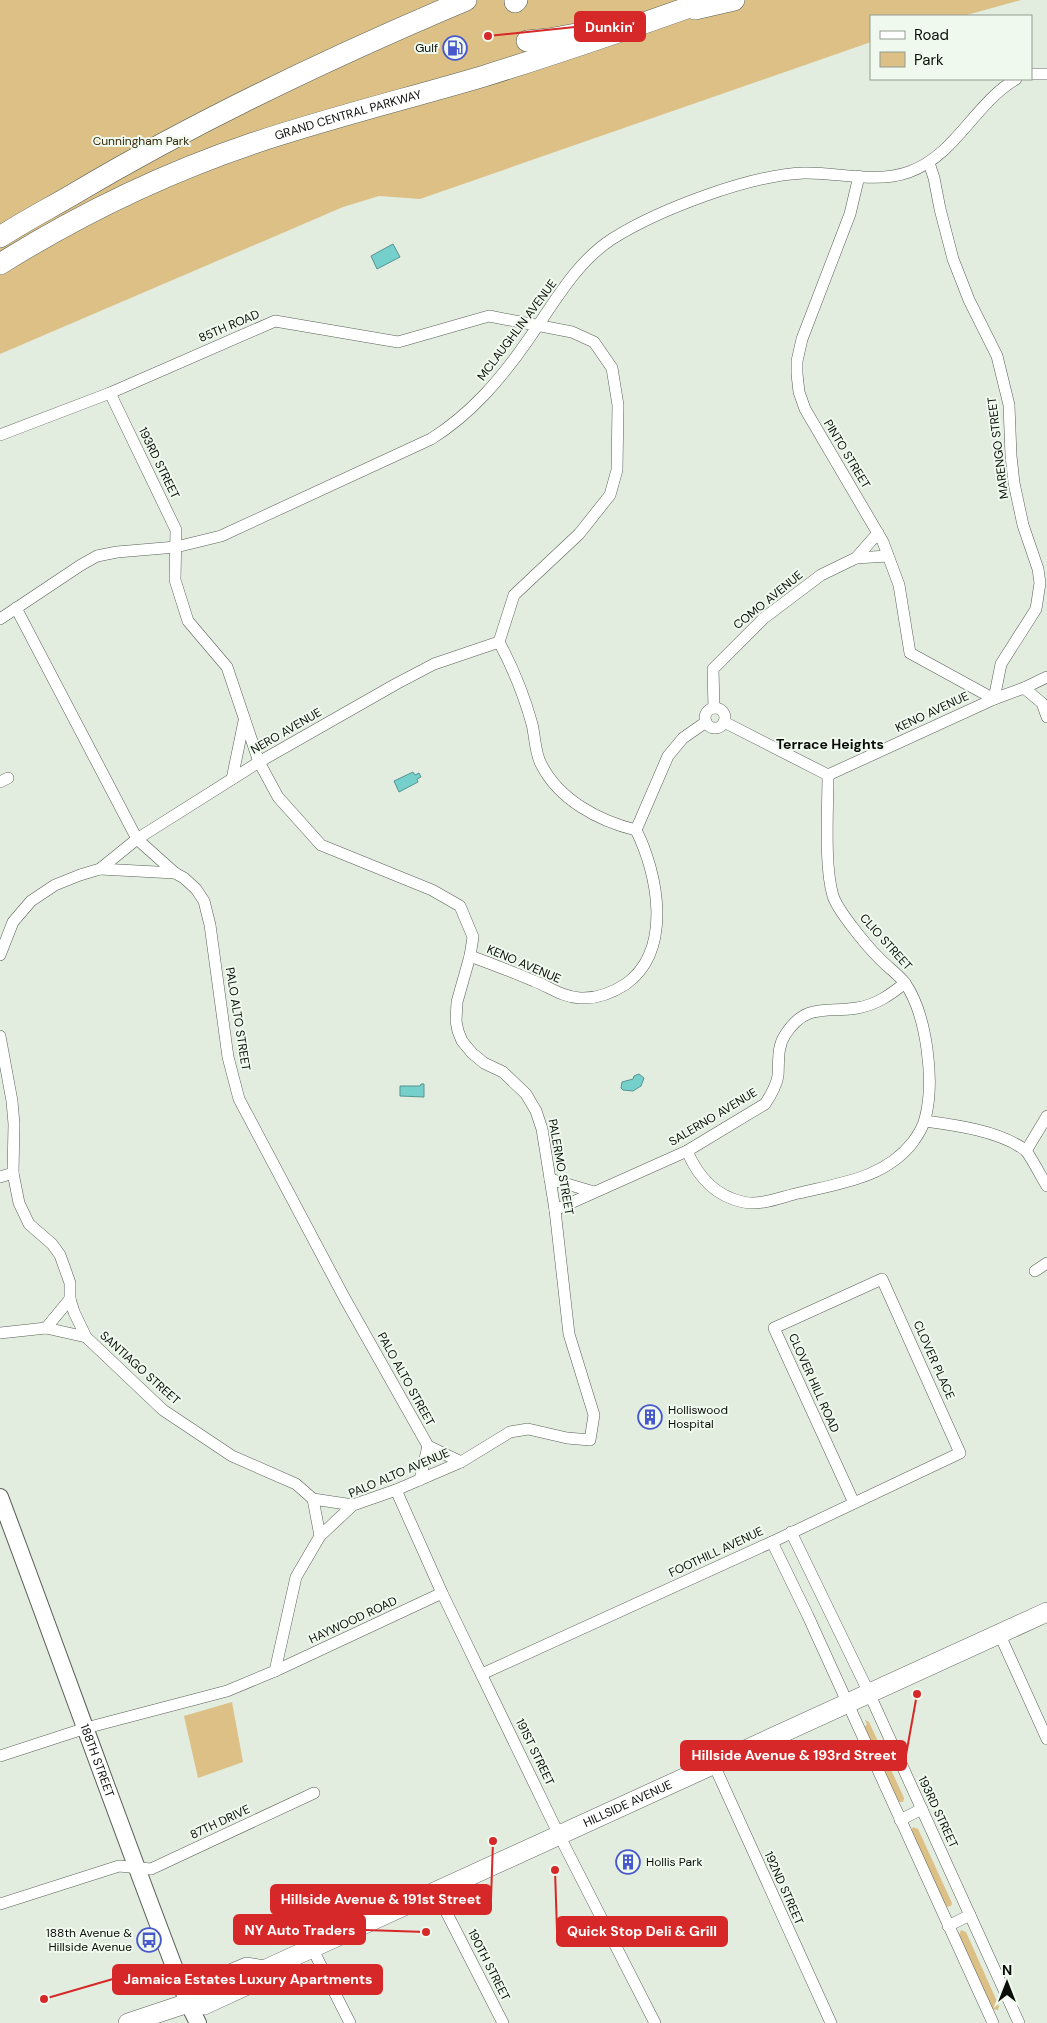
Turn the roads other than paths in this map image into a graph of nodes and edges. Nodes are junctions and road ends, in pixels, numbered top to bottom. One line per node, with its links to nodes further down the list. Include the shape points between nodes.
1 (466, 0): 11 (highway, via 348,51)
2 (709, 0): 4 (highway, GRAND CENTRAL PARKWAY)
3 (734, 0): 4 (highway)
4 (668, 8): 5 (highway, via 573,35); 12 (highway, GRAND CENTRAL PARKWAY, via 524,63)
5 (527, 41)
6 (389, 48): 11 (highway)
7 (1032, 74): 8 (street)
8 (1047, 74)
9 (1015, 80): 13 (street, MCLAUGHLIN AVENUE, via 996,94)
10 (402, 87): 12 (highway, via 358,100)
11 (230, 108): 16 (highway, via 114,168)
12 (294, 130): 15 (highway, GRAND CENTRAL PARKWAY, via 171,174)
13 (929, 163): 14 (street, MCLAUGHLIN AVENUE, via 892,177); 31 (street, MARENGO STREET, via 953,259 997,356 1009,405 1014,484 1040,583 1036,609 1001,664)
14 (859, 176): 19 (street, MCLAUGHLIN AVENUE, via 812,173 770,177 711,194 645,222 612,240 588,260); 22 (street, PINTO STREET, via 850,214 802,339 797,374 805,409)
15 (55, 232): 17 (highway, GRAND CENTRAL PARKWAY); 18 (highway)
16 (0, 237)
17 (0, 264)
18 (0, 276)
19 (539, 325): 20 (street, 85TH ROAD, via 489,316 398,342 275,321); 23 (street, MCLAUGHLIN AVENUE, via 484,396 431,439 235,530); 28 (street, 85TH ROAD, via 572,332 594,342 612,368 618,405 617,470 610,495 580,534 514,594)
20 (110, 393): 21 (street, 85TH ROAD); 23 (street, 193RD STREET, via 176,530)
21 (0, 435)
22 (878, 533): 24 (street, PINTO STREET); 25 (street, COMO AVENUE)
23 (176, 547): 26 (street, MCLAUGHLIN AVENUE, via 97,556); 34 (street, PALERMO STREET, via 176,580 188,621 227,668)
24 (888, 556): 25 (street, COMO AVENUE); 31 (street, PINTO STREET, via 898,585 910,654)
25 (856, 558): 32 (street, COMO AVENUE, via 821,575 790,596 725,656 713,669)
26 (16, 608): 27 (street, MCLAUGHLIN AVENUE); 41 (street, PALO ALTO STREET)
27 (0, 619)
28 (499, 642): 37 (street, NERO AVENUE, via 434,664); 40 (street, via 522,693 540,764 554,783 589,812)
29 (1047, 677): 30 (street, KENO AVENUE)
30 (1024, 688): 31 (street, KENO AVENUE); 33 (street, via 1042,703)
31 (994, 698): 38 (street, KENO AVENUE)
32 (714, 708): 35 (street, via 706,712); 36 (street, via 722,711)
33 (1047, 717)
34 (244, 720): 37 (street, PALERMO STREET); 39 (street, PALERMO STREET)
35 (706, 722): 36 (street, via 716,728); 40 (street, via 683,738 668,756)
36 (724, 722): 38 (street)
37 (259, 762): 39 (street, NERO AVENUE); 46 (street, PALERMO STREET, via 278,797 321,844 432,890 460,906 474,937)
38 (828, 775): 47 (street, CLIO STREET, via 833,897 876,955)
39 (232, 779): 41 (street, NERO AVENUE)
40 (636, 830): 46 (street, KENO AVENUE, via 651,867 657,902 656,925 648,958 634,978 606,995 579,998 556,992)
41 (137, 839): 42 (street, NERO AVENUE); 43 (street, PALO ALTO STREET)
42 (100, 870): 43 (street, NERO AVENUE); 44 (street, NERO AVENUE, via 55,885 31,901)
43 (175, 873): 67 (street, PALO ALTO STREET, via 196,889 204,902 228,1057 239,1099)
44 (2, 941): 45 (street, NERO AVENUE)
45 (0, 955)
46 (470, 956): 55 (street, PALERMO STREET, via 457,1002 458,1031 472,1054 503,1072 526,1094 542,1129)
47 (904, 983): 50 (street, CLIO STREET, via 920,1018 926,1044 930,1074); 51 (street, SALERNO AVENUE, via 887,997 869,1005 828,1009 803,1016 791,1026 780,1044 778,1077 765,1104)
48 (0, 1036): 53 (street, SANTIAGO STREET, via 14,1124)
49 (1047, 1116): 52 (street)
50 (925, 1121): 51 (street, CLIO STREET, via 914,1140 893,1162 875,1173 755,1204 719,1193 707,1184); 52 (street, via 979,1130)
51 (687, 1151): 57 (street, SALERNO AVENUE)
52 (1026, 1151): 56 (street)
53 (13, 1173): 54 (street); 62 (street, SANTIAGO STREET, via 19,1204 29,1224 52,1244 66,1267)
54 (0, 1177)
55 (550, 1179): 57 (street); 58 (street, PALERMO STREET)
56 (1047, 1186)
57 (594, 1192): 58 (street, SALERNO AVENUE)
58 (555, 1210): 66 (street, PALERMO STREET, via 569,1334 594,1416)
59 (1047, 1263): 60 (street)
60 (1035, 1271)
61 (882, 1279): 68 (street, CLOVER PLACE); 74 (street, CLOVER HILL ROAD, via 774,1328)
62 (70, 1300): 63 (street); 65 (street, SANTIAGO STREET, via 78,1325)
63 (46, 1328): 64 (street); 65 (street)
64 (0, 1333)
65 (86, 1337): 73 (street, SANTIAGO STREET, via 163,1410 232,1456 296,1484)
66 (590, 1440): 69 (street, PALO ALTO AVENUE, via 528,1429 510,1432)
67 (428, 1446): 69 (street, PALO ALTO STREET); 70 (street, PALO ALTO STREET)
68 (960, 1453): 74 (street, FOOTHILL AVENUE)
69 (461, 1462): 70 (street, PALO ALTO AVENUE)
70 (420, 1480): 71 (street, PALO ALTO AVENUE)
71 (396, 1490): 75 (street, PALO ALTO AVENUE); 79 (street, 191ST STREET)
72 (0, 1497): 88 (street, 188TH STREET)
73 (313, 1499): 75 (street); 77 (street)
74 (854, 1503): 76 (street, FOOTHILL AVENUE)
75 (353, 1505): 77 (street, PALO ALTO AVENUE)
76 (791, 1532): 78 (street, FOOTHILL AVENUE); 80 (street, 193RD STREET)
77 (320, 1536): 84 (street, PALO ALTO AVENUE, via 296,1577)
78 (772, 1542): 82 (street); 85 (street, FOOTHILL AVENUE)
79 (442, 1593): 84 (street, HAYWOOD ROAD); 85 (street, 191ST STREET)
80 (828, 1608): 82 (street); 86 (street, 193RD STREET)
81 (1047, 1612): 83 (main road, HILLSIDE AVENUE)
82 (808, 1616): 87 (street)
83 (999, 1634): 86 (main road, HILLSIDE AVENUE); 89 (street)
84 (274, 1671): 88 (street, via 227,1691)
85 (482, 1674): 95 (street, 191ST STREET)
86 (869, 1693): 87 (main road, HILLSIDE AVENUE); 93 (street, 193RD STREET)
87 (847, 1703): 91 (main road, HILLSIDE AVENUE); 94 (street)
88 (86, 1728): 90 (street); 96 (street, 188TH STREET)
89 (1047, 1739)
90 (0, 1756)
91 (714, 1765): 95 (main road, HILLSIDE AVENUE); 109 (street, 192ND STREET)
92 (314, 1793): 96 (street, 87TH DRIVE, via 151,1869)
93 (922, 1809): 94 (street); 99 (street, 193RD STREET)
94 (900, 1820): 100 (street)
95 (559, 1835): 97 (main road, HILLSIDE AVENUE); 108 (street, 191ST STREET)
96 (135, 1868): 98 (street, 87TH DRIVE, via 119,1866); 102 (street, 188TH STREET)
97 (436, 1892): 101 (main road, HILLSIDE AVENUE); 107 (street, 190TH STREET)
98 (0, 1904)
99 (970, 1915): 100 (street); 103 (street, 193RD STREET)
100 (948, 1926): 110 (street)
101 (312, 1948): 102 (main road, HILLSIDE AVENUE, via 264,1970 254,1982 230,1994 204,2005); 106 (street)
102 (188, 2003): 104 (main road, HILLSIDE AVENUE); 105 (street, 188TH STREET)
103 (1018, 2022)
104 (128, 2023)
105 (198, 2023)
106 (350, 2023)
107 (504, 2023)
108 (654, 2023)
109 (830, 2023)
110 (993, 2023)

